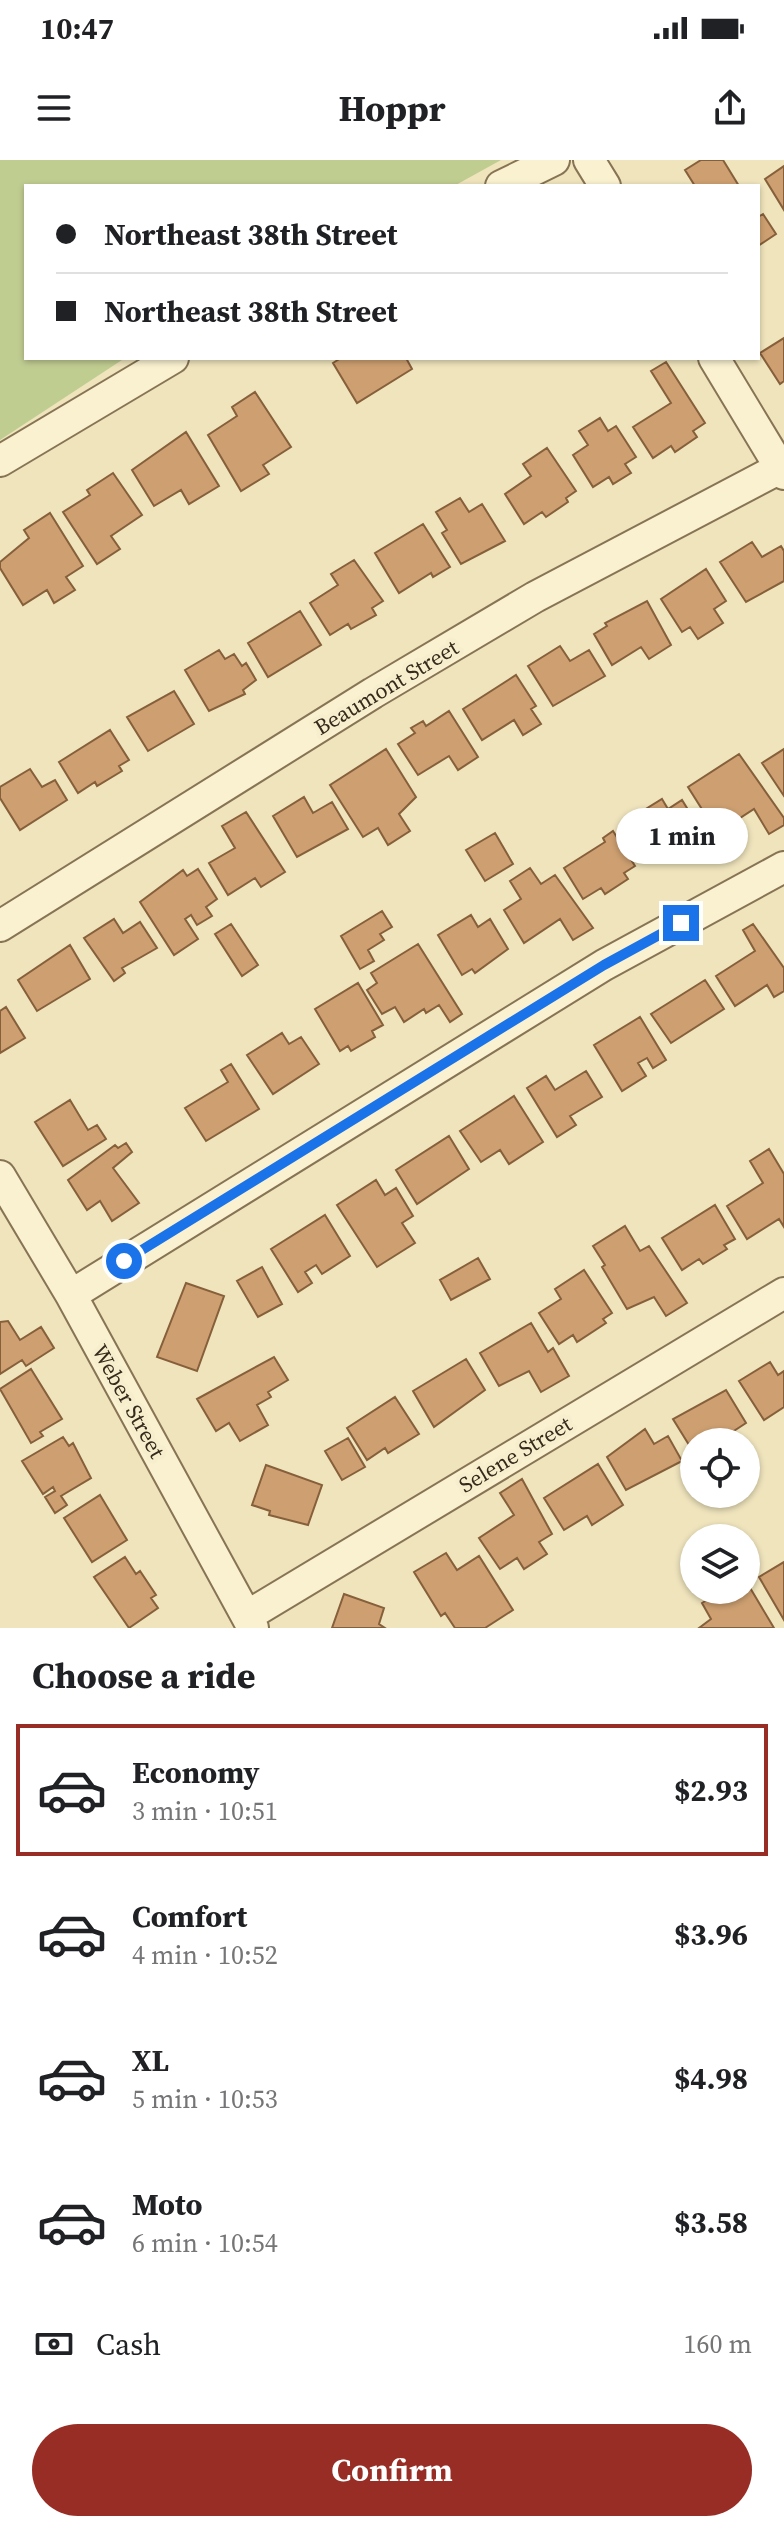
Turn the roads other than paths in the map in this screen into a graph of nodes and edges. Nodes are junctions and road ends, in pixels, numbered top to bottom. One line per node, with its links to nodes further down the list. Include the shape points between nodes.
1 (554, 160): 3 (street)
2 (589, 160): 4 (street)
3 (505, 184)
4 (604, 184)
5 (170, 360): 7 (street)
6 (715, 360): 8 (street)
7 (0, 461)
8 (783, 470): 10 (street, Beaumont Street, via 535,597)
9 (784, 867): 13 (street, via 604,965)
10 (0, 926)
11 (0, 1176): 13 (street, Weber Street)
12 (784, 1293): 14 (street, Selene Street)
13 (71, 1295): 14 (street, Weber Street)
14 (250, 1622)

